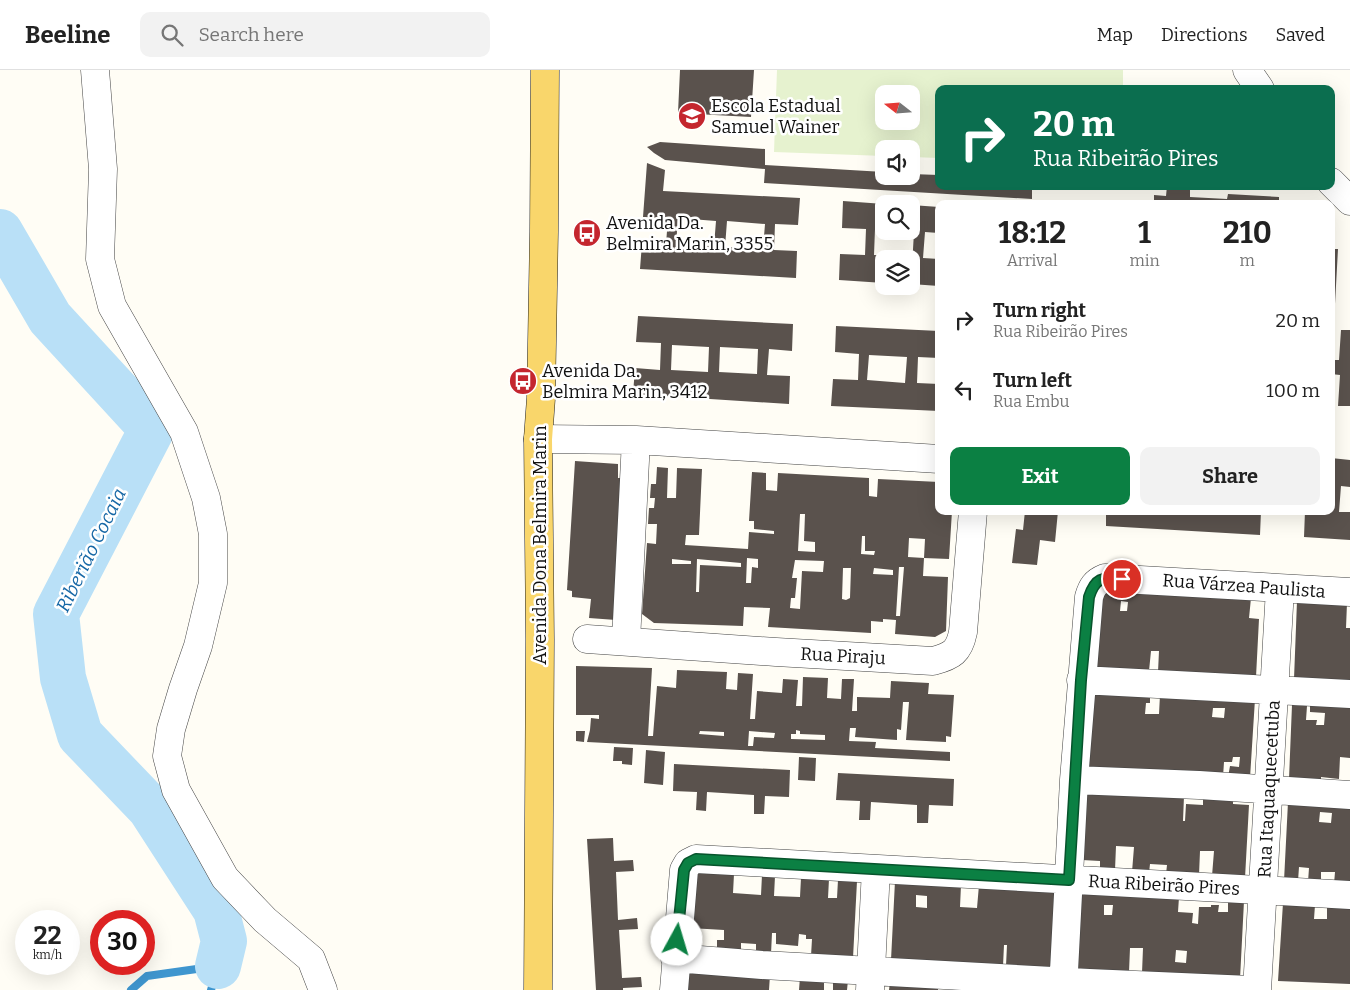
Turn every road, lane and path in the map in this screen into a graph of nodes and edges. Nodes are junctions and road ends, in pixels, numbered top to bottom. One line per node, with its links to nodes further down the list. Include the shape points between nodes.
1 (95, 70): 28 (street, via 103,169 100,258 106,286 112,306 184,432 206,498 212,534 213,583 198,646 171,730 167,756 176,790 225,878 265,920 311,959)
2 (545, 70): 7 (main road, Avenida Dona Belmira Marin)
3 (1247, 70): 4 (street)
4 (1257, 85)
5 (1335, 186): 6 (street)
6 (1350, 201)
7 (538, 439): 8 (street); 29 (main road, Avenida Dona Belmira Marin)
8 (636, 440): 9 (street); 14 (street)
9 (935, 459)
10 (973, 515): 14 (street, Rua Piraju, via 963,632 961,644 950,656 933,661)
11 (1280, 589): 12 (street, Rua Várzea Paulista); 15 (street, Rua Várzea Paulista, via 1105,578 1097,581 1089,597); 16 (street, Rua Itaquaquecetuba)
12 (1350, 592)
13 (587, 639): 14 (street, Rua Piraju)
14 (626, 641)
15 (1081, 680): 16 (street); 18 (street)
16 (1274, 690): 17 (street); 19 (street, Rua Itaquaquecetuba)
17 (1350, 694)
18 (1074, 780): 19 (street); 22 (street)
19 (1269, 790): 20 (street); 23 (street, Rua Itaquaquecetuba)
20 (1350, 795)
21 (876, 870): 22 (street, Rua Ribeirão Pires); 25 (street, Rua Ribeirão Pires, via 696,859 684,870); 26 (street)
22 (1069, 880): 23 (street, Rua Ribeirão Pires); 27 (street)
23 (1263, 890): 24 (street, Rua Ribeirão Pires); 32 (street, Rua Itaquaquecetuba)
24 (1350, 895)
25 (675, 958): 26 (street, via 762,965); 30 (street, Rua Ribeirão Pires)
26 (870, 980): 27 (street)
27 (1063, 986): 31 (street)
28 (323, 990)
29 (538, 990)
30 (674, 990)
31 (1250, 990)
32 (1257, 990)

